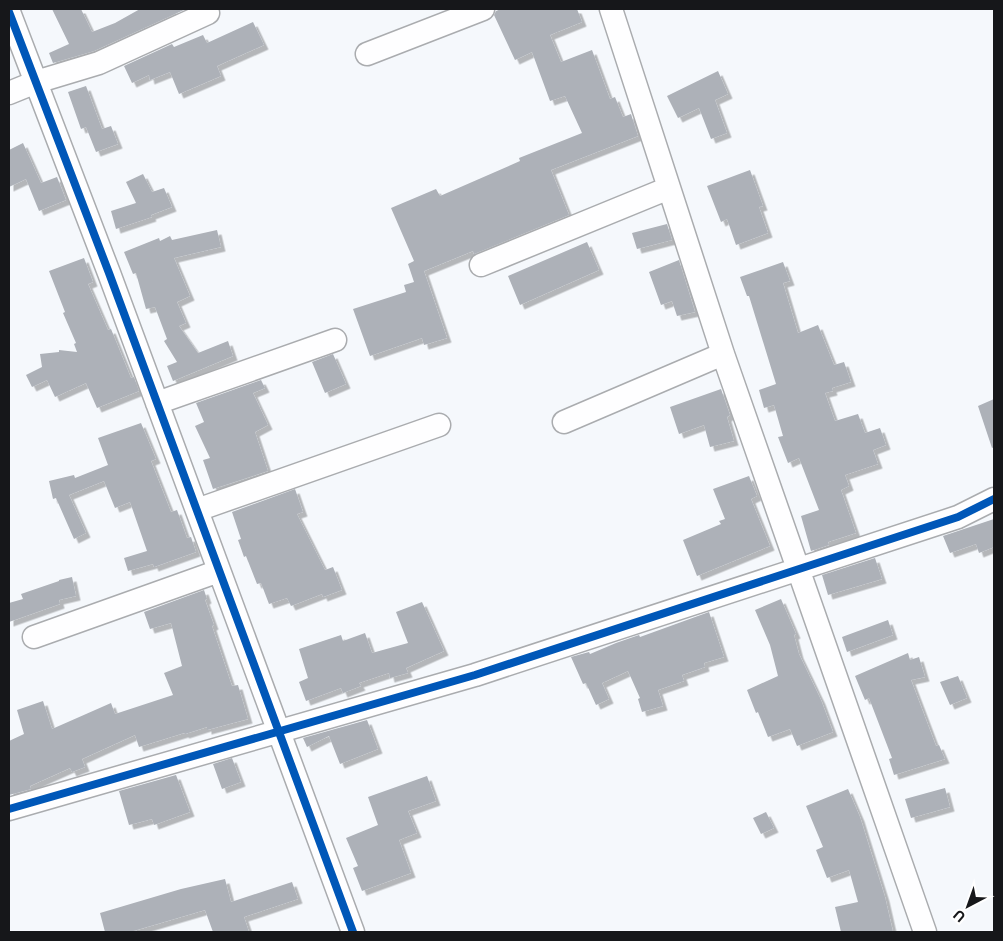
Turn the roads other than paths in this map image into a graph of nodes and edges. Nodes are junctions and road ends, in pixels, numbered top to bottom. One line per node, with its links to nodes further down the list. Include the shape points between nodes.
1 (483, 9): 5 (street)
2 (611, 9): 8 (street)
3 (212, 10): 6 (street, via 99,63)
4 (9, 12): 6 (street)
5 (367, 54)
6 (36, 82): 7 (street); 12 (street)
7 (9, 93)
8 (669, 188): 9 (street); 11 (street)
9 (481, 265)
10 (335, 340): 12 (street)
11 (723, 354): 13 (street); 17 (street)
12 (158, 403): 16 (street)
13 (564, 422)
14 (439, 425): 16 (street)
15 (994, 499): 17 (street, via 958,517)
16 (197, 510): 18 (street)
17 (799, 570): 20 (street, via 475,675); 23 (street)
18 (219, 571): 19 (street); 20 (street)
19 (34, 636)
20 (278, 730): 21 (street); 22 (street)
21 (9, 809)
22 (354, 932)
23 (925, 932)

